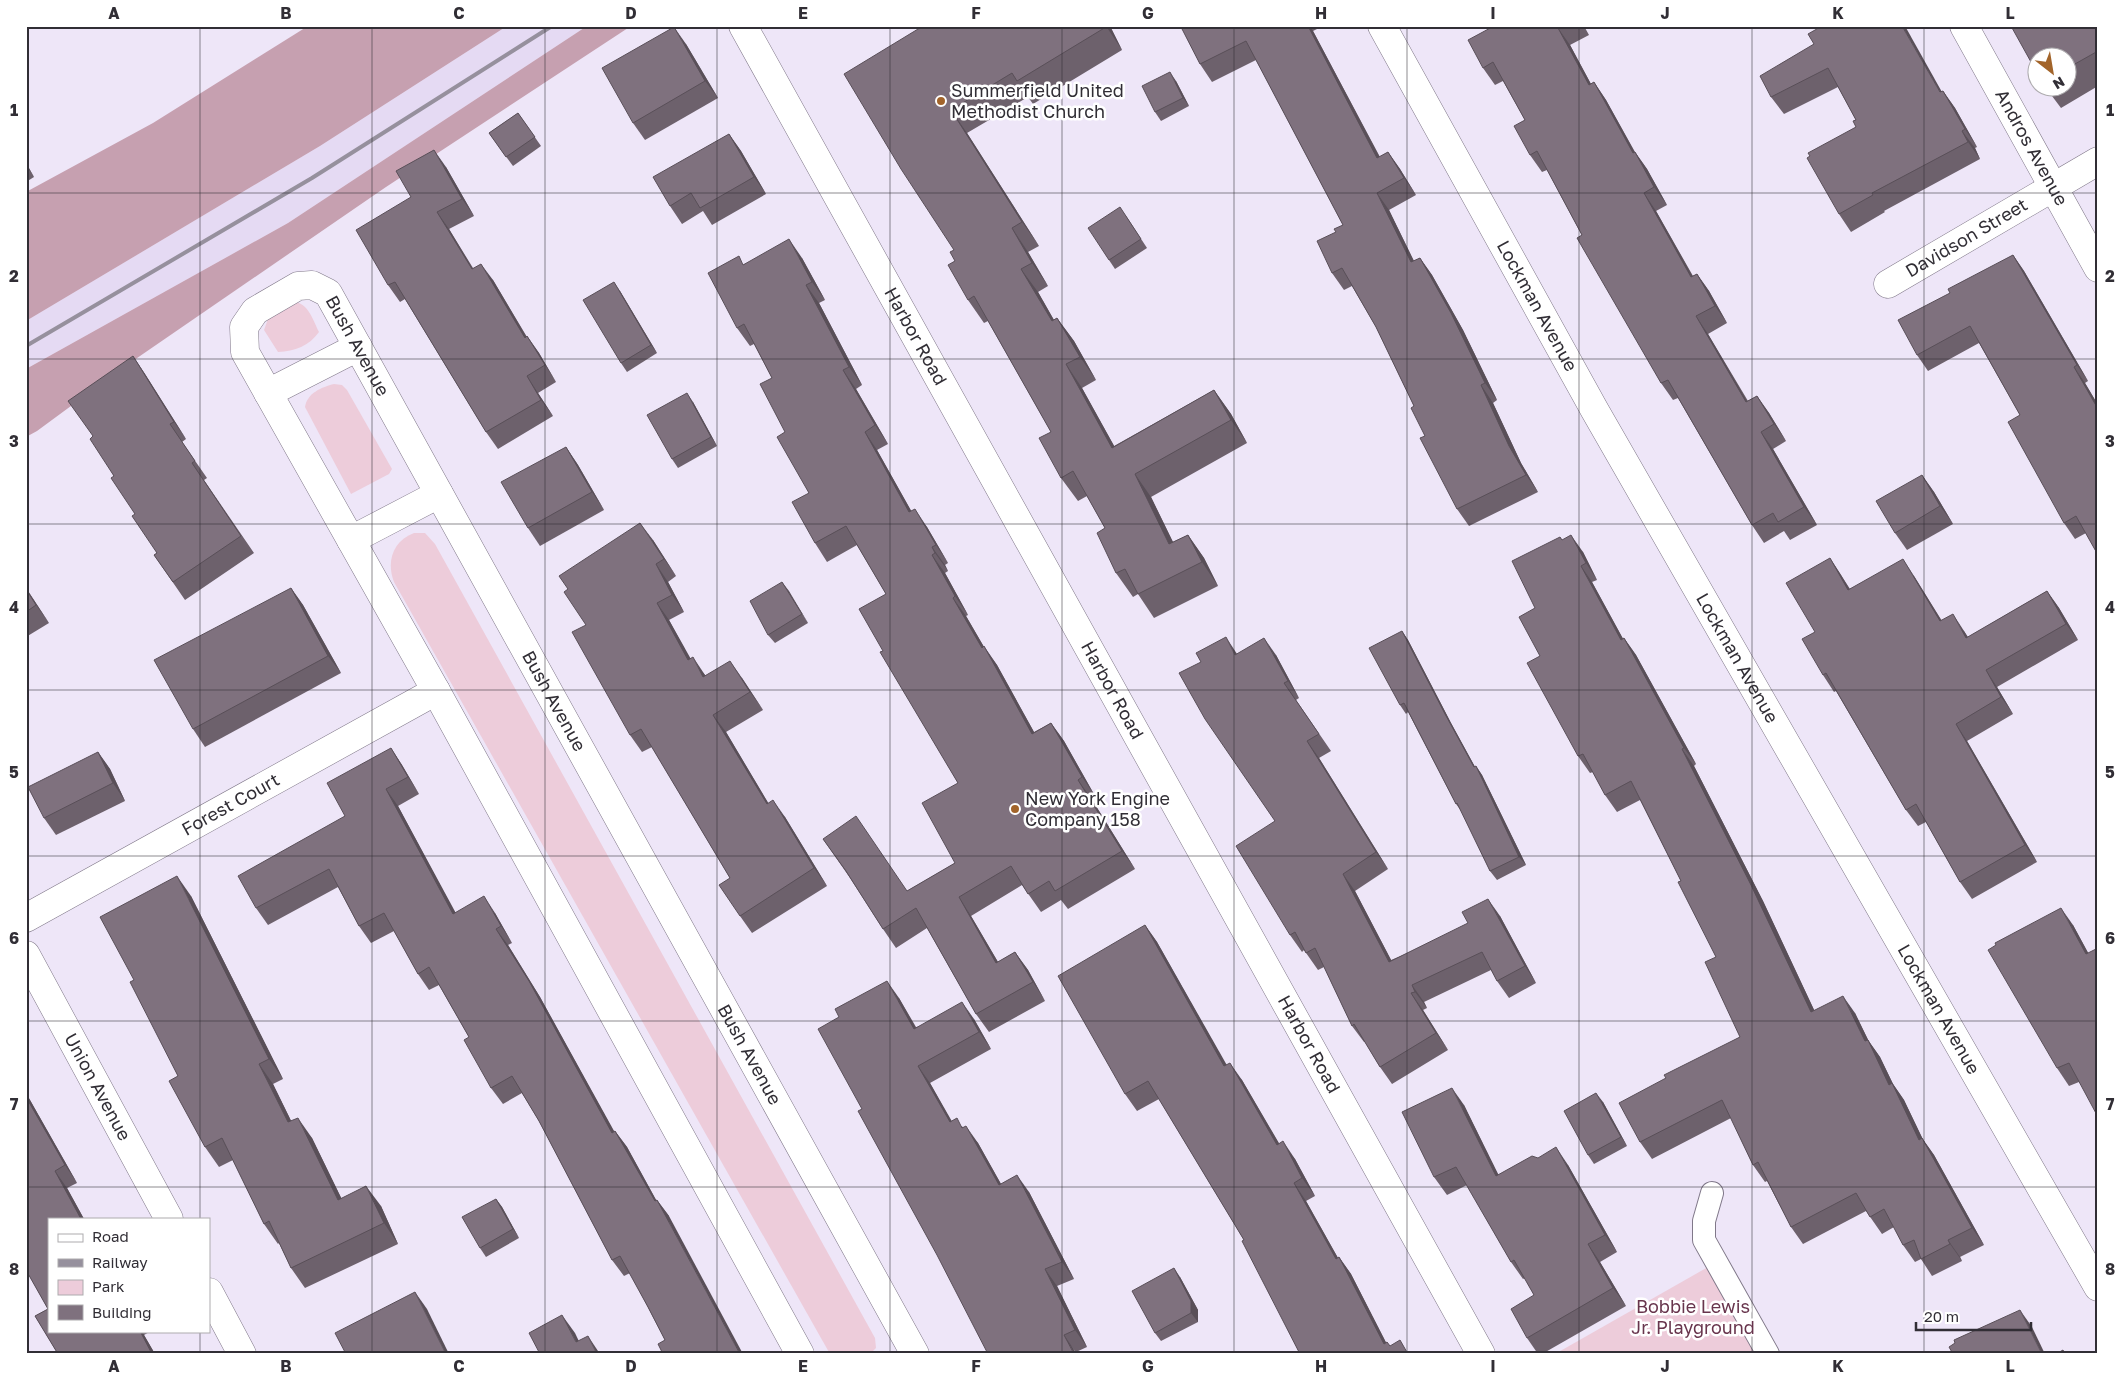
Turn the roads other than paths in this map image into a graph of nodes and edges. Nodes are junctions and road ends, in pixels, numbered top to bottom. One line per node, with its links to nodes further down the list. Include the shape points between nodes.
1 (1382, 26): 17 (street, Lockman Avenue, via 1594,410)
2 (1964, 26): 5 (street, Andros Avenue)
3 (748, 37): 22 (street, Harbor Road)
4 (2098, 161): 5 (street, Davidson Street)
5 (2052, 187): 6 (street, Andros Avenue); 7 (street, Davidson Street)
6 (2098, 268)
7 (1888, 284)
8 (358, 347): 9 (street); 9 (street, Bush Avenue, via 328,293 312,285 284,292 255,312 244,326 245,352); 10 (street, Bush Avenue)
9 (268, 394): 11 (street, Bush Avenue)
10 (439, 494): 11 (street); 21 (street, Bush Avenue)
11 (350, 540): 12 (street, Bush Avenue)
12 (436, 692): 13 (street, Forest Court); 20 (street, Bush Avenue)
13 (26, 918)
14 (26, 955): 16 (street, Union Avenue)
15 (1712, 1192): 23 (lane, via 1704,1221 1704,1240)
16 (168, 1218)
17 (2098, 1287)
18 (210, 1294): 19 (street)
19 (242, 1354)
20 (800, 1354)
21 (915, 1354)
22 (1481, 1354)
23 (1768, 1354)

